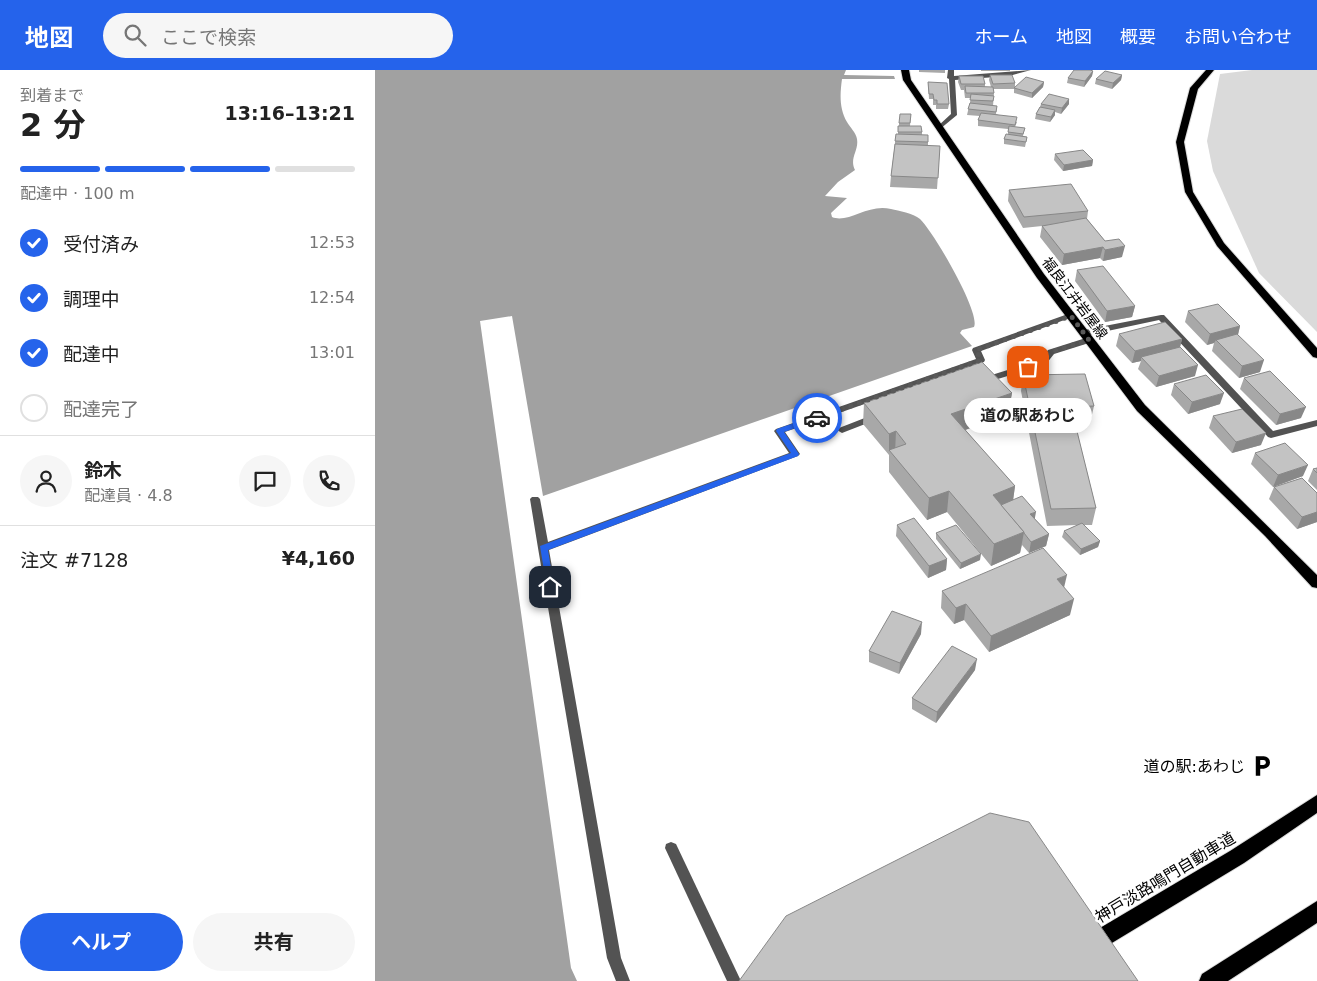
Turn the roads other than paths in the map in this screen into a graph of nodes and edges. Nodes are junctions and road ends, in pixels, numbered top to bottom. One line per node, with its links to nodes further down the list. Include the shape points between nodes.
1 (905, 70): 6 (main road, 福良江井岩屋線, via 907,80)
2 (951, 70): 5 (street)
3 (1028, 70): 5 (street)
4 (1211, 70): 9 (main road, via 1194,88 1180,142 1189,192 1220,244)
5 (950, 78): 6 (street, via 954,115)
6 (940, 127): 7 (main road, 福良江井岩屋線, via 1040,276)
7 (1071, 316): 8 (main road, 福良江井岩屋線); 15 (street, via 976,350 981,360 779,431 795,454)
8 (1087, 336): 10 (street, via 1051,352 1043,362 984,380); 12 (street, via 1161,318 1271,435); 16 (main road, 福良江井岩屋線, via 1141,408)
9 (1317, 355)
10 (973, 380)
11 (885, 413): 13 (street)
12 (1317, 423)
13 (841, 430)
14 (535, 499): 15 (street)
15 (543, 548): 21 (street, via 613,958)
16 (1317, 583)
17 (1317, 803): 20 (highway, 神戸淡路鳴門自動車道, via 1237,857)
18 (671, 848): 22 (street)
19 (1317, 911): 23 (highway)
20 (1072, 956)
21 (623, 981)
22 (735, 981)
23 (1209, 981)

